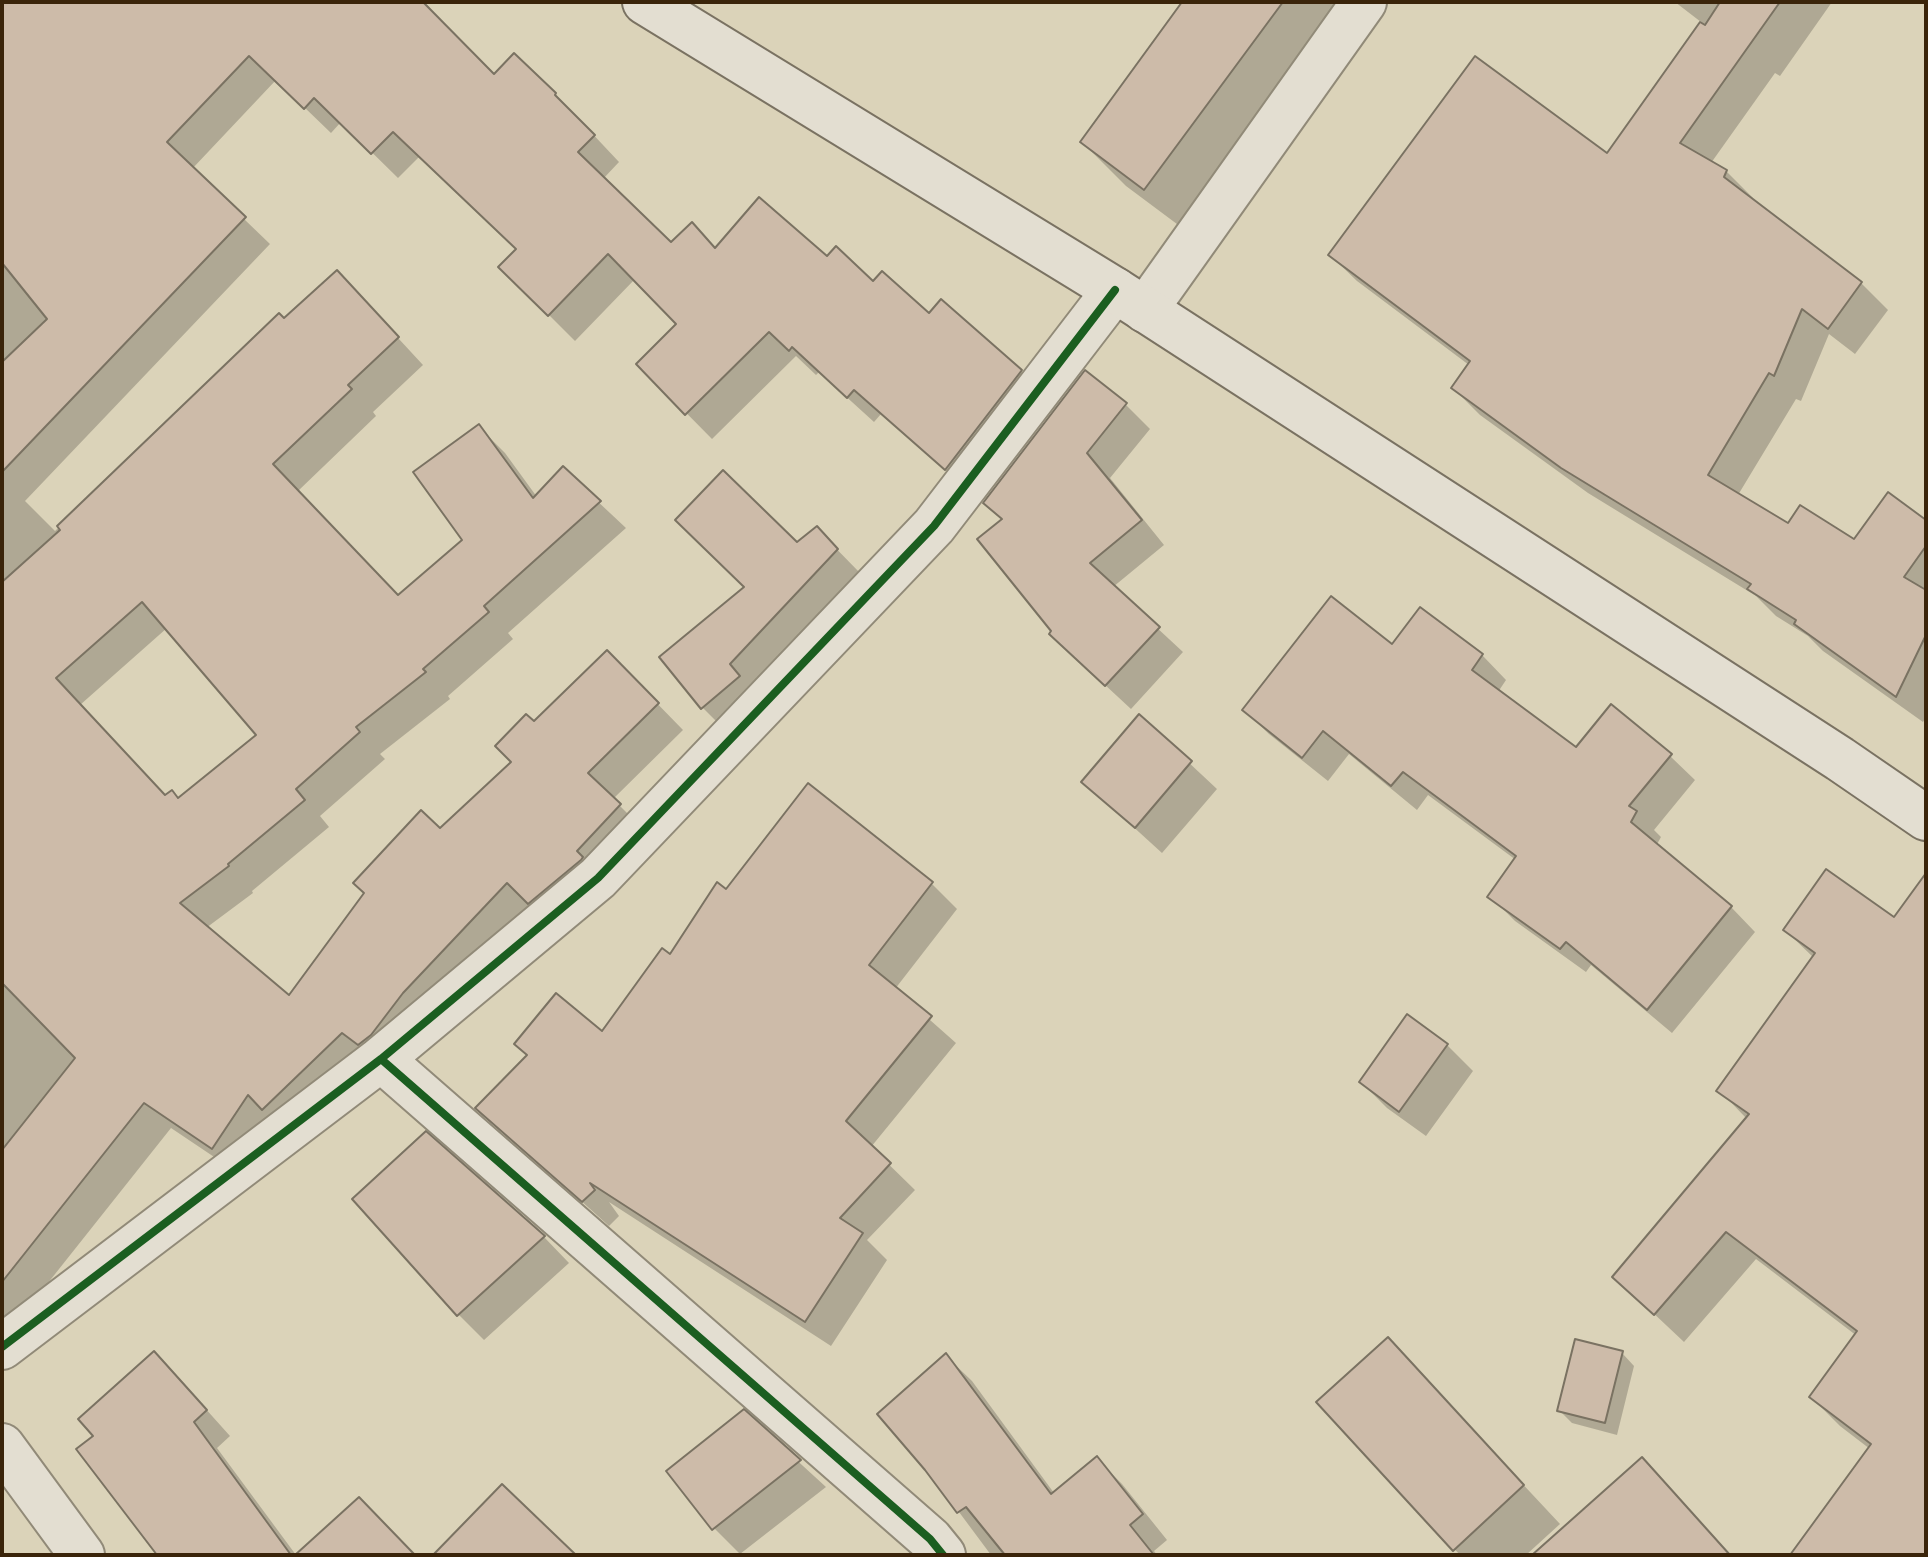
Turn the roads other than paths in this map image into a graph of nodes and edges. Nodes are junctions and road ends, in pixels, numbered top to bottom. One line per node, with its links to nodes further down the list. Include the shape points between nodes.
1 (645, 2): 3 (street)
2 (1364, 2): 3 (street)
3 (1130, 300): 4 (street); 5 (street, via 934,526 598,878)
4 (1926, 818)
5 (381, 1059): 6 (street); 9 (street)
6 (2, 1347)
7 (2, 1446): 8 (street)
8 (82, 1555)
9 (943, 1555)

